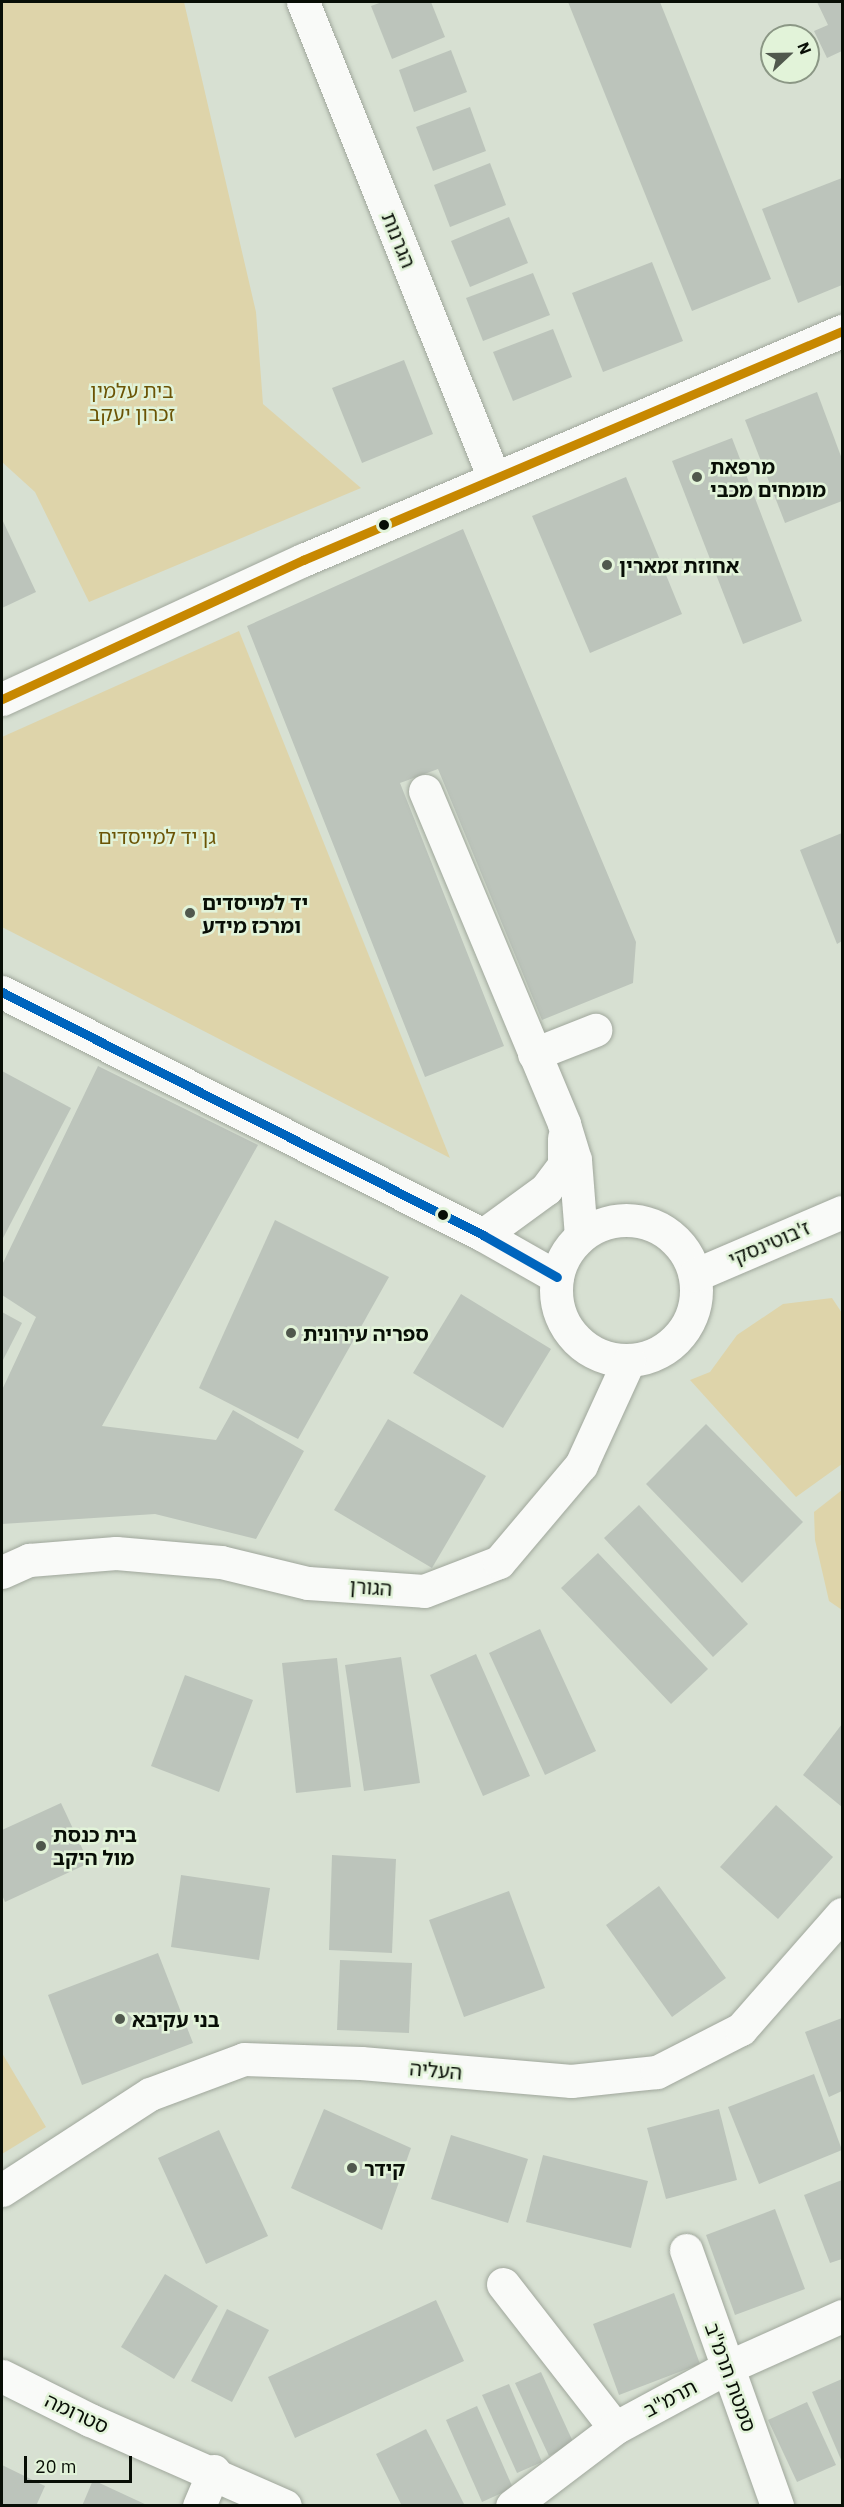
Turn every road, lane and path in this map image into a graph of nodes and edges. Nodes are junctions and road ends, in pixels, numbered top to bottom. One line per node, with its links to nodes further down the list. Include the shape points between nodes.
1 (303, 2): 3 (street, הגרנות)
2 (843, 331): 3 (street)
3 (494, 478): 4 (street, via 303,560)
4 (2, 699)
5 (425, 791): 8 (street)
6 (2, 992): 11 (street)
7 (595, 1030): 8 (street)
8 (534, 1054): 9 (street)
9 (564, 1124): 11 (street, via 564,1165 525,1208); 12 (street, via 575,1160)
10 (843, 1212): 13 (street, ז'בוטינסקי)
11 (483, 1235): 14 (street)
12 (581, 1236): 13 (street, via 598,1225 618,1220 658,1227 688,1256); 14 (street, via 565,1254)
13 (695, 1275): 15 (street, via 692,1316 682,1334 649,1357)
14 (557, 1277): 15 (street, via 556,1298 573,1336 608,1358)
15 (629, 1360): 16 (street, הגורן, via 581,1465 500,1562 424,1591 308,1583 221,1562 116,1553 29,1560)
16 (2, 1572)
17 (843, 1914): 18 (street, העליה, via 741,2029 657,2072 571,2081 361,2063 244,2059 150,2094)
18 (2, 2190)
19 (686, 2250): 22 (street, סמטת תרמ"ב)
20 (502, 2284): 24 (street)
21 (843, 2316): 22 (street, תרמ"ב)
22 (728, 2367): 24 (street, תרמ"ב); 29 (street, סמטת תרמ"ב)
23 (2, 2376): 25 (street, סטרומה, via 90,2420)
24 (615, 2428): 28 (street, תרמ"ב)
25 (214, 2471): 26 (street); 27 (street, סטרומה)
26 (199, 2505)
27 (285, 2505)
28 (512, 2505)
29 (777, 2505)

